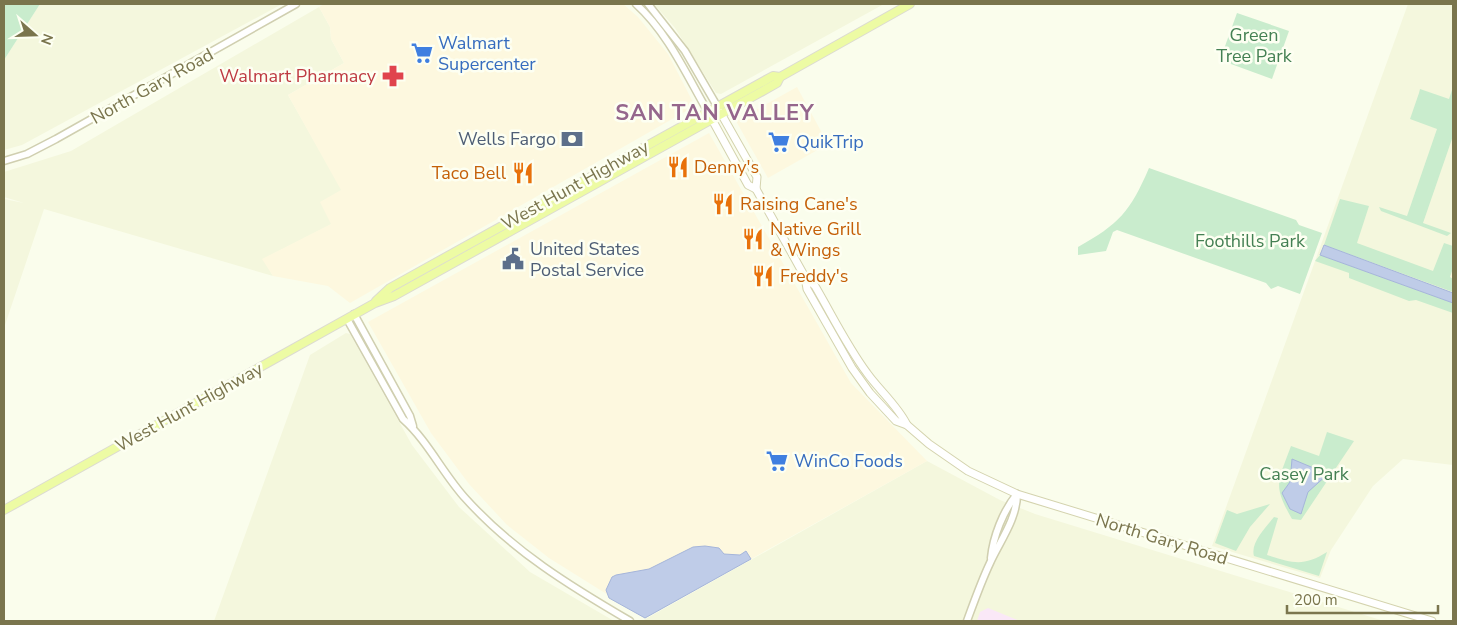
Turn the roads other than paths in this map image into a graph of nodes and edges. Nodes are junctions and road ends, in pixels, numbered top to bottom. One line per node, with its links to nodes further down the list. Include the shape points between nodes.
1 (296, 4): 7 (street, North Gary Road, via 56,139 27,154)
2 (636, 4): 6 (street, North Gary Road, via 666,39)
3 (648, 4): 5 (street, North Gary Road, via 686,51)
4 (910, 4): 5 (main road, West Hunt Highway, via 780,77 773,76)
5 (719, 110): 6 (main road, West Hunt Highway); 9 (main road, North Gary Road)
6 (710, 115): 8 (main road, North Gary Road); 11 (main road, West Hunt Highway); 12 (main road, West Hunt Highway)
7 (4, 161)
8 (737, 164): 9 (main road, via 748,172); 10 (main road, North Gary Road, via 748,184)
9 (754, 172): 10 (main road, North Gary Road)
10 (756, 189): 15 (main road, North Gary Road, via 805,277 807,290 870,393 896,420 962,467)
11 (446, 257): 12 (main road); 13 (main road, West Hunt Highway, via 390,288)
12 (451, 265): 13 (main road, West Hunt Highway, via 394,296)
13 (375, 302): 14 (main road, West Hunt Highway)
14 (351, 317): 16 (main road, West Hunt Highway); 17 (street, via 403,419 413,428 448,479 508,540 552,573)
15 (1016, 494): 18 (street, via 1016,508); 19 (main road, North Gary Road)
16 (4, 510)
17 (630, 621)
18 (967, 621)
19 (1432, 621)

